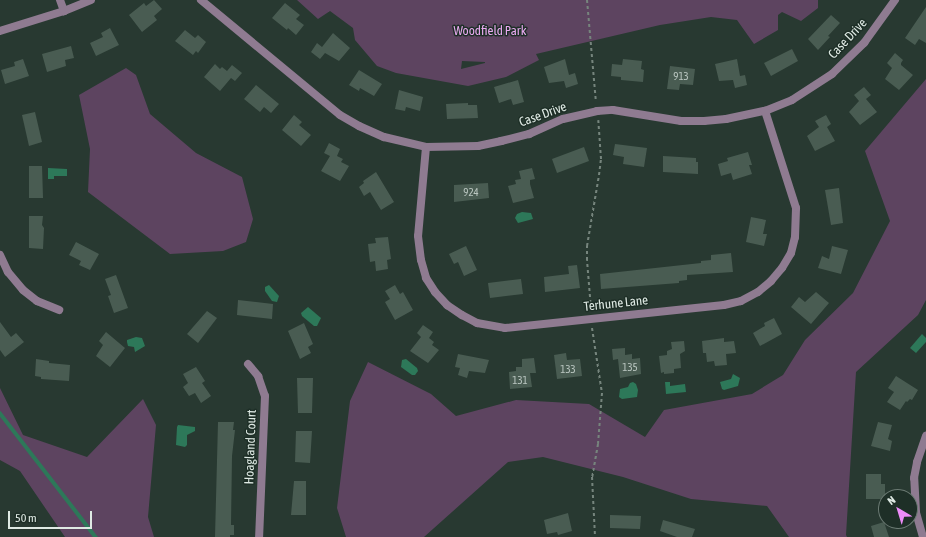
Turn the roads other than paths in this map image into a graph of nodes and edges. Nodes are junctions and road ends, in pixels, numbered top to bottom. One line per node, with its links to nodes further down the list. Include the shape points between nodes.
1 (60, 0): 5 (street)
2 (91, 0): 5 (street)
3 (201, 0): 8 (street, Case Drive, via 340,115 384,137)
4 (895, 0): 7 (street, Case Drive, via 864,43 837,69 792,100)
5 (64, 11): 6 (street)
6 (0, 31)
7 (765, 111): 8 (street, Case Drive, via 704,121 613,110 597,111 563,119 529,134 478,146); 8 (street, Terhune Lane, via 796,208 795,237 791,252 771,281 741,301 724,305 505,328 477,323 447,305 435,292 426,278 420,260 418,236)
8 (426, 147)
9 (0, 255): 10 (street, via 8,272 23,290 37,301)
10 (59, 310)
11 (248, 364): 13 (street, Hoagland Court, via 258,376 266,396)
12 (926, 436): 14 (street, via 914,478 916,512)
13 (260, 537)
14 (923, 537)

